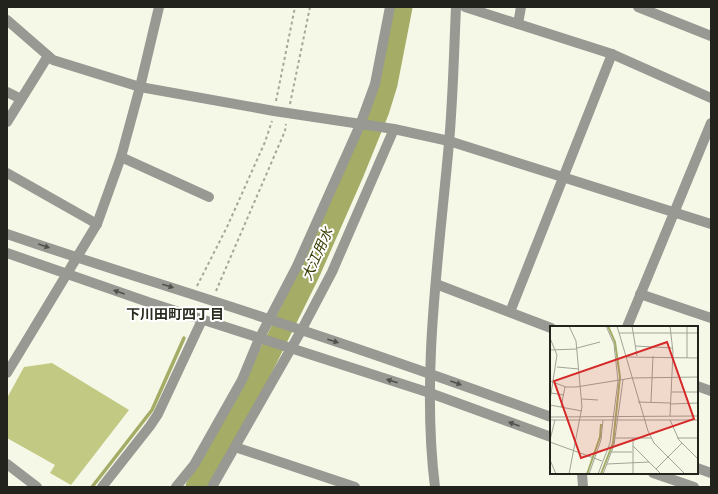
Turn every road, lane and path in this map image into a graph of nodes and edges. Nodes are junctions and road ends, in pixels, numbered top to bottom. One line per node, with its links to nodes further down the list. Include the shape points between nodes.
1 (158, 7): 14 (street)
2 (295, 7): 18 (path)
3 (310, 7): 19 (path)
4 (390, 7): 22 (street, via 376,84)
5 (456, 7): 24 (street)
6 (465, 7): 10 (street)
7 (521, 7): 10 (street)
8 (638, 7): 11 (street)
9 (7, 20): 13 (street)
10 (518, 24): 12 (street)
11 (711, 36)
12 (612, 54): 16 (street); 27 (street)
13 (48, 56): 14 (street, via 53,60); 17 (street)
14 (140, 88): 18 (street); 25 (street)
15 (7, 92): 17 (street)
16 (711, 98)
17 (22, 99): 20 (street)
18 (274, 111): 19 (street); 37 (path, via 265,142 227,227)
19 (288, 113): 22 (street); 39 (path, via 285,131)
20 (7, 122)
21 (711, 123): 29 (street)
22 (361, 125): 23 (street); 43 (street, via 298,266)
23 (391, 129): 24 (street); 46 (street, via 332,272)
24 (449, 140): 27 (street); 36 (street)
25 (121, 157): 28 (street); 30 (street)
26 (7, 173): 30 (street)
27 (564, 177): 29 (street); 40 (street)
28 (209, 197)
29 (674, 212): 31 (street); 38 (street)
30 (97, 224): 34 (street)
31 (711, 224)
32 (7, 234): 34 (street, one-way to 34)
33 (7, 253): 35 (street)
34 (77, 258): 35 (street); 37 (street, one-way to 37)
35 (66, 274): 42 (street, one-way to 35); 49 (street)
36 (436, 284): 40 (street); 50 (street)
37 (193, 294): 39 (street)
38 (640, 294): 41 (street); 44 (street)
39 (212, 301): 43 (street)
40 (510, 312): 45 (street)
41 (711, 318)
42 (202, 320): 47 (street); 64 (street, via 158,414)
43 (270, 320): 46 (street); 47 (street)
44 (627, 326)
45 (550, 328)
46 (298, 330): 48 (street); 50 (street, one-way to 50)
47 (260, 339): 48 (street); 65 (street, via 242,380 215,429 194,465)
48 (288, 348): 53 (street, one-way to 48); 56 (street)
49 (7, 373)
50 (431, 374): 53 (street); 54 (street, one-way to 54)
51 (698, 386): 52 (street)
52 (711, 391)
53 (430, 393): 55 (street, one-way to 53); 68 (street)
54 (550, 417)
55 (550, 437)
56 (235, 447): 62 (street); 66 (street)
57 (7, 464): 63 (street)
58 (698, 468): 59 (street)
59 (711, 473)
60 (582, 474): 69 (street)
61 (656, 474): 70 (street)
62 (333, 484): 67 (street)
63 (36, 487)
64 (102, 487)
65 (176, 487)
66 (212, 487)
67 (355, 487)
68 (435, 487)
69 (583, 487)
70 (694, 487)

